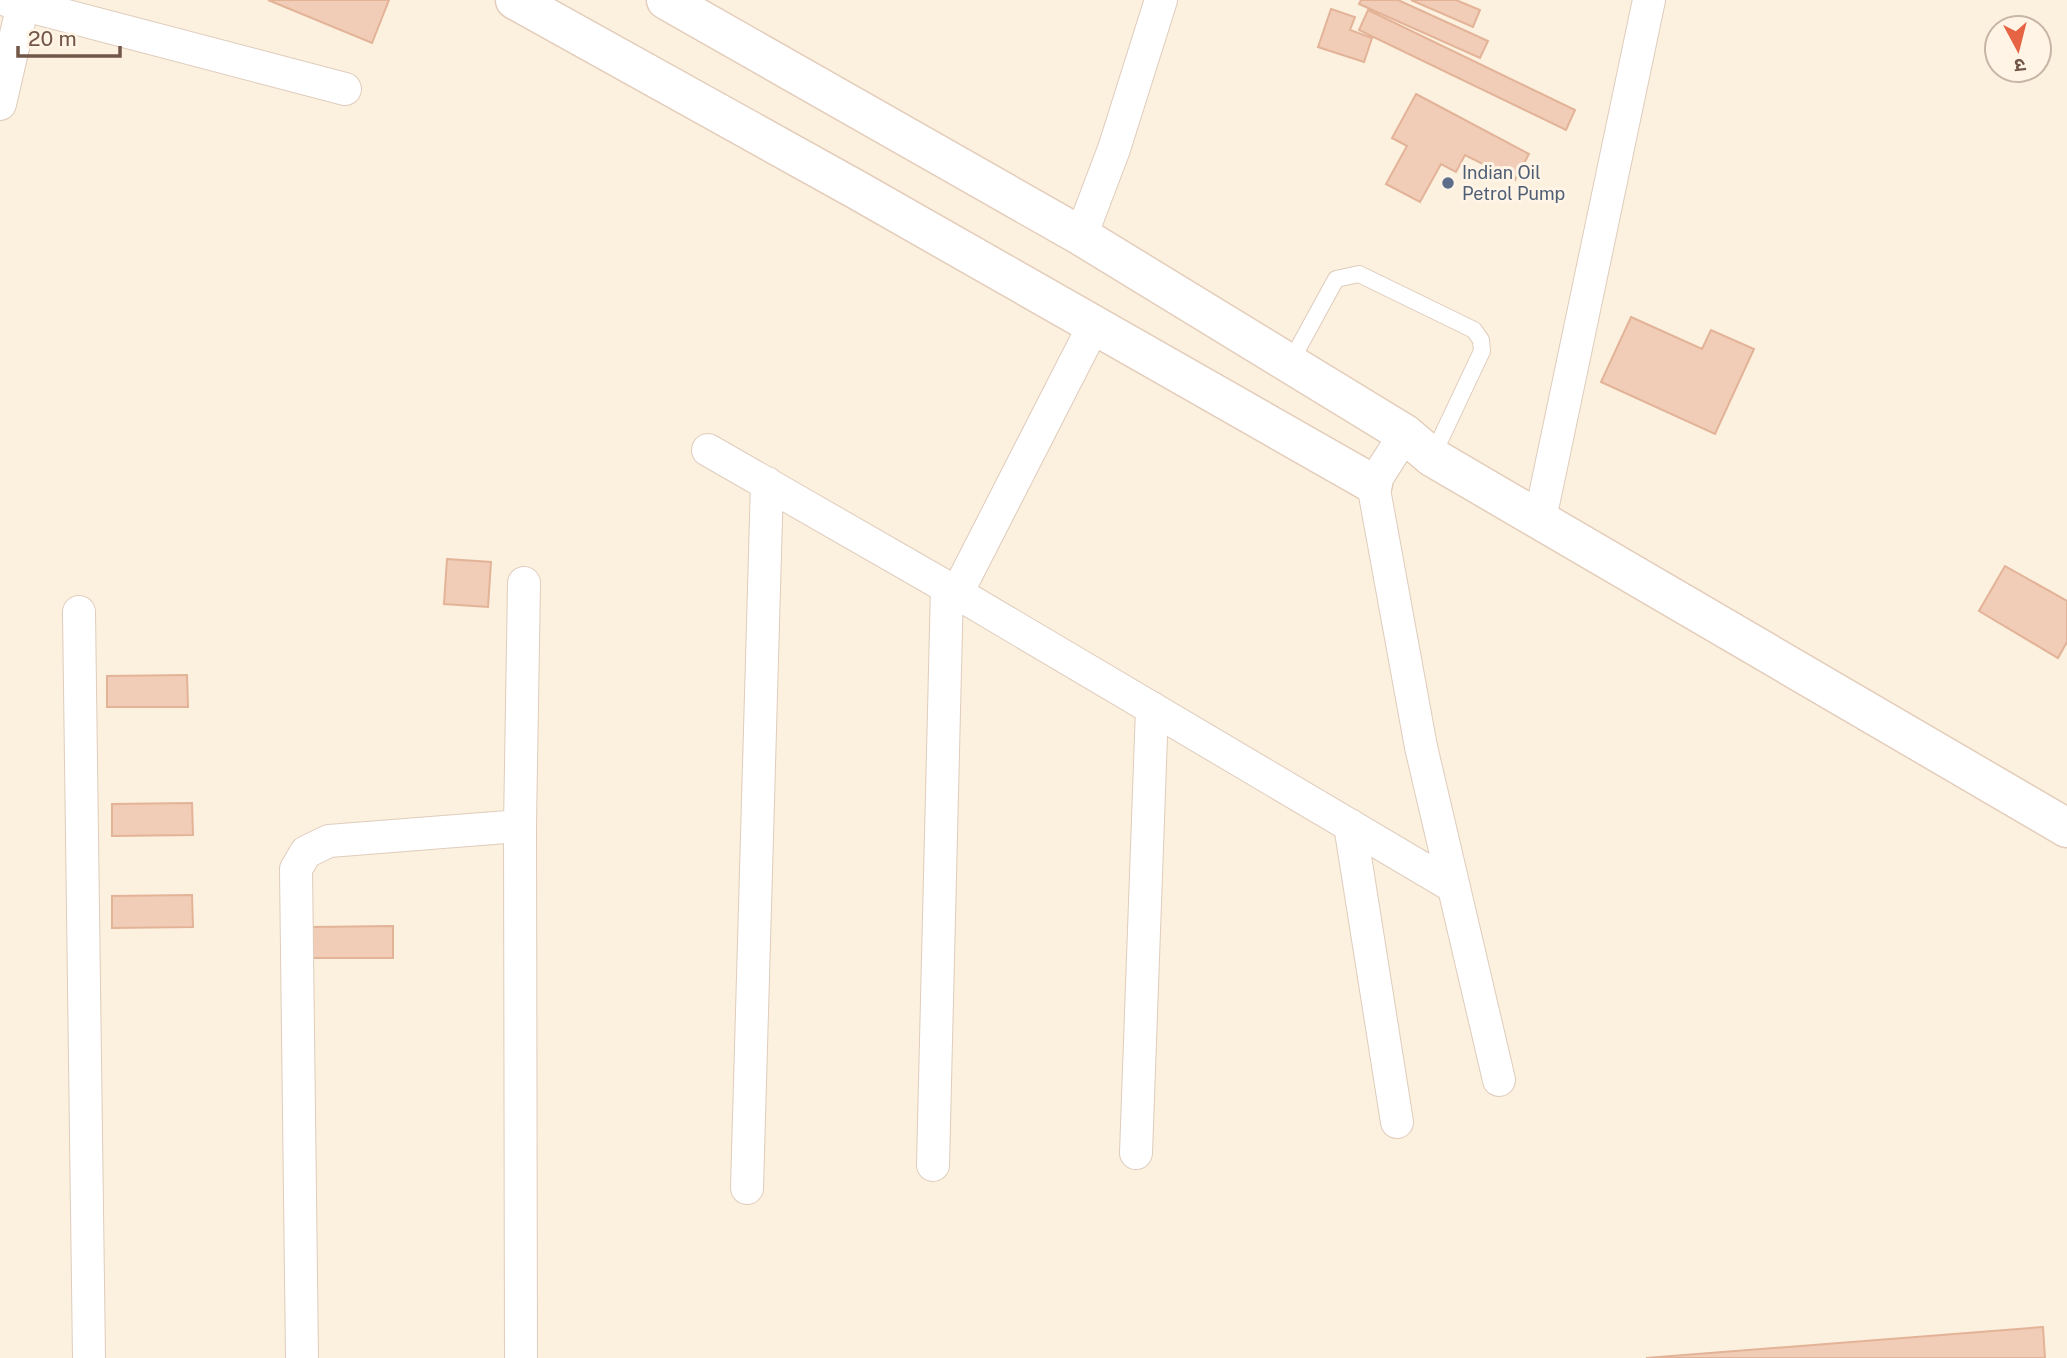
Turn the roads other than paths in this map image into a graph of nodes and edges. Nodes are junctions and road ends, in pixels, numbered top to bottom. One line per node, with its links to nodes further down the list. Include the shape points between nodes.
1 (515, 0): 9 (street)
2 (666, 0): 8 (street)
3 (1161, 0): 8 (street)
4 (1649, 0): 15 (street)
5 (14, 2): 6 (street); 7 (street)
6 (345, 89)
7 (0, 104)
8 (1081, 236): 10 (street)
9 (1094, 325): 14 (street); 17 (street)
10 (1290, 363): 11 (street); 11 (lane, via 1336,279 1347,274 1359,274 1474,330 1482,351)
11 (1419, 445): 14 (street); 15 (street)
12 (708, 450): 13 (street)
13 (767, 484): 17 (street); 28 (street)
14 (1373, 484): 23 (street, via 1421,747)
15 (1540, 519): 22 (street)
16 (524, 583): 21 (street)
17 (952, 590): 19 (street); 27 (street)
18 (79, 612): 29 (street)
19 (1152, 708): 20 (street); 26 (street)
20 (1350, 825): 23 (street); 25 (street)
21 (520, 826): 30 (street, via 329,841 306,852 296,869); 31 (street)
22 (2067, 828)
23 (1454, 887): 24 (street)
24 (1499, 1080)
25 (1398, 1122)
26 (1136, 1153)
27 (933, 1165)
28 (747, 1188)
29 (89, 1358)
30 (302, 1358)
31 (521, 1358)

